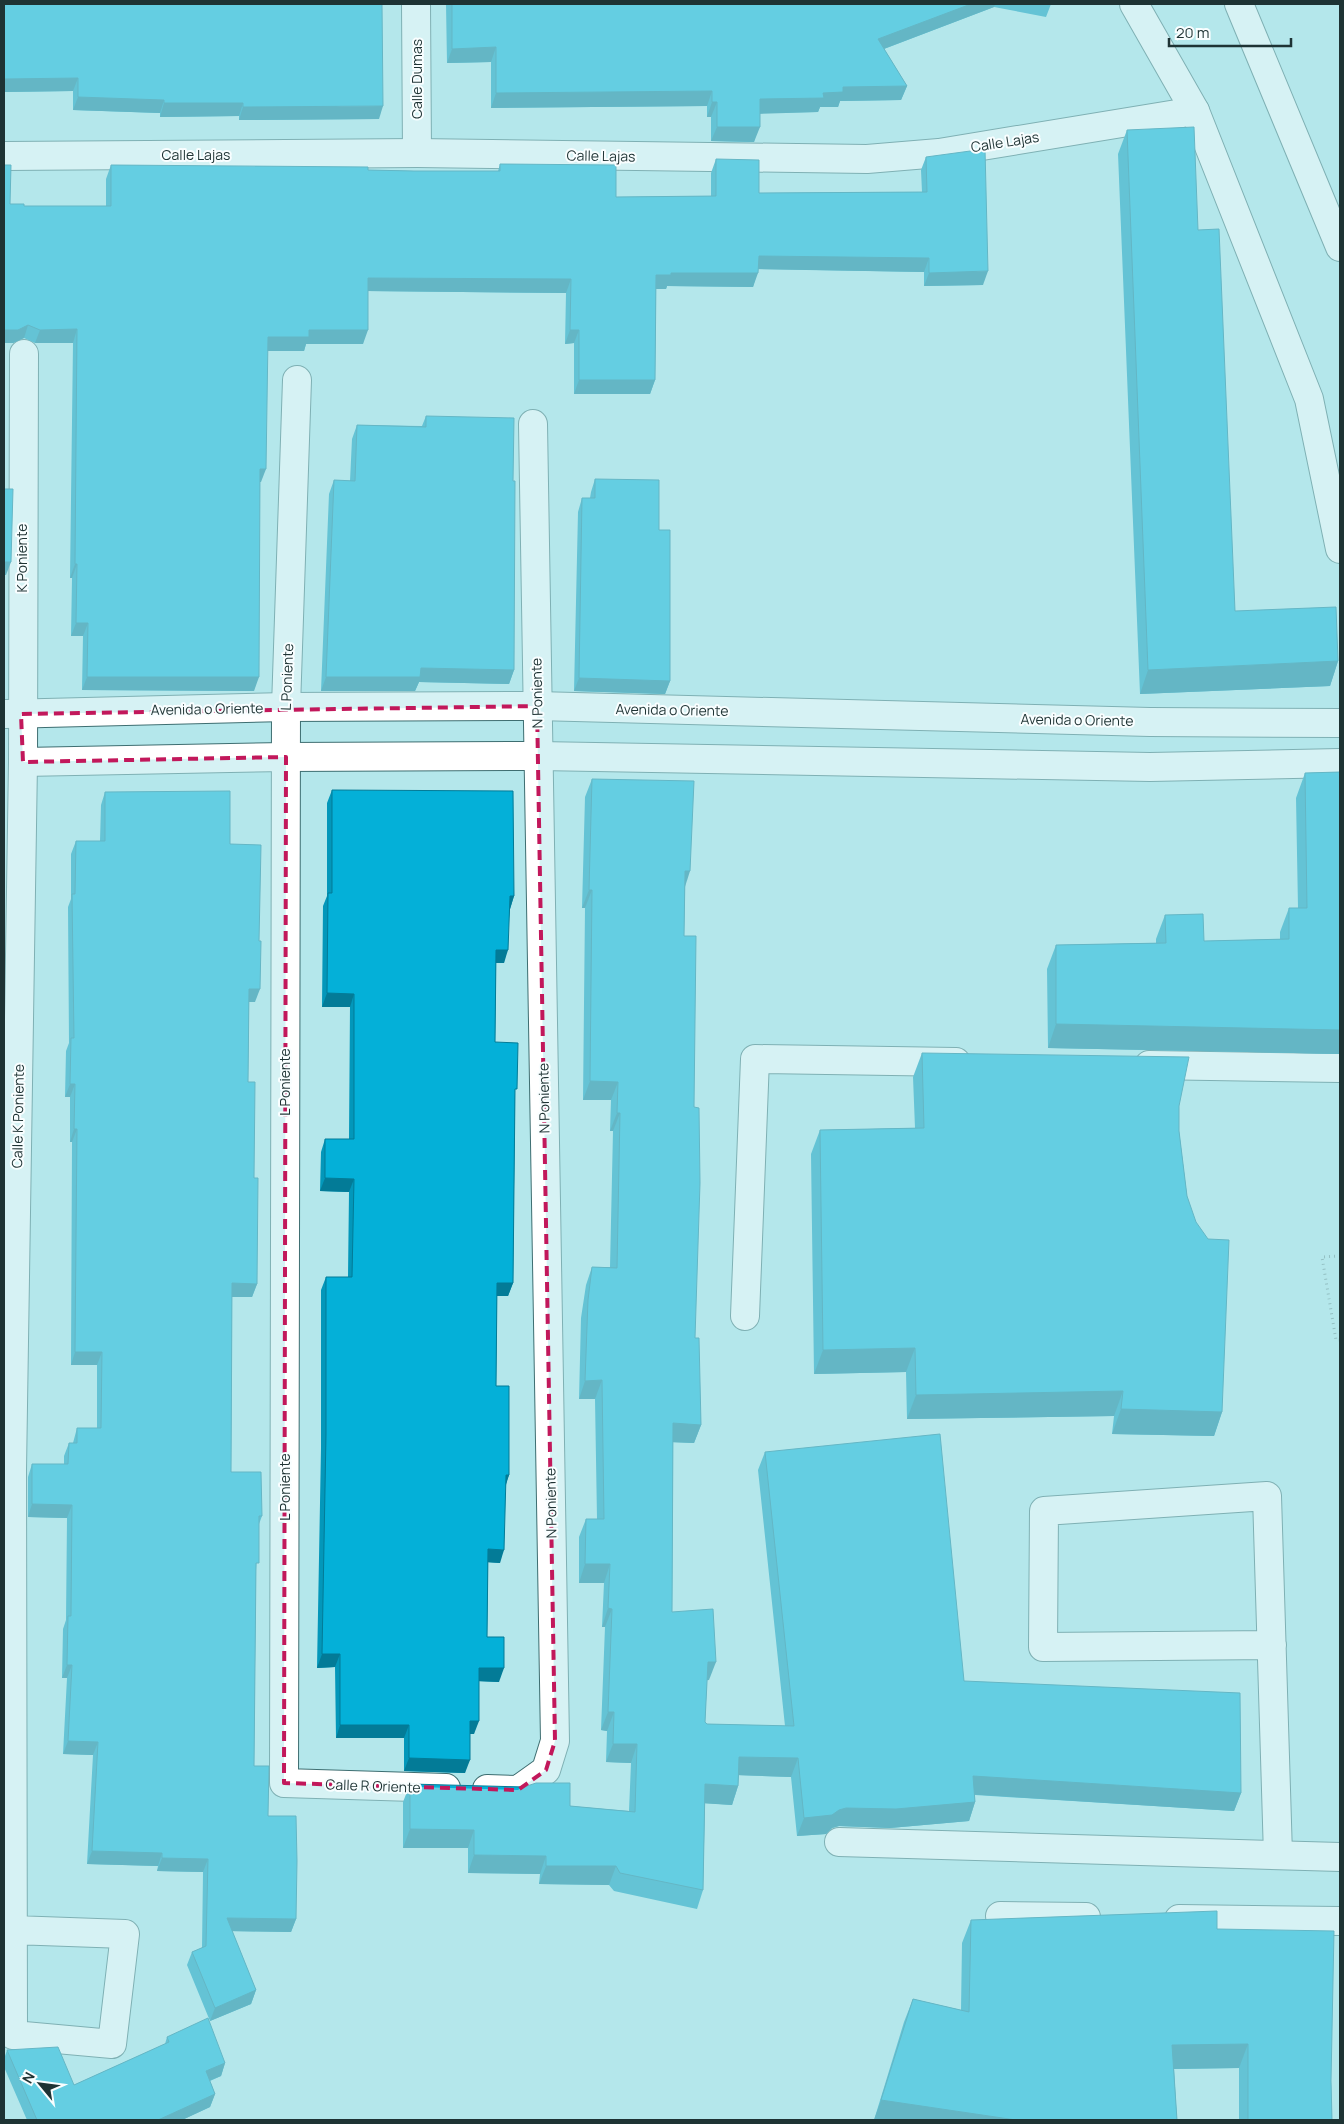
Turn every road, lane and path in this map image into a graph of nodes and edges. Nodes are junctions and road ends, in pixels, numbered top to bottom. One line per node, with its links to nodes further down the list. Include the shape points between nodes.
1 (416, 4): 5 (street, Calle Dumas)
2 (1134, 4): 4 (street)
3 (1239, 4): 7 (street)
4 (1195, 111): 5 (street, Calle Lajas, via 939,153 867,160); 11 (street, via 1309,399)
5 (417, 154): 6 (street, Calle Lajas)
6 (4, 156)
7 (1340, 247)
8 (24, 354): 14 (street, K Poniente)
9 (297, 380): 13 (street, L Poniente)
10 (533, 424): 12 (street, N Poniente)
11 (1340, 549)
12 (537, 706): 13 (street, Avenida o Oriente); 15 (street, Avenida o Oriente, via 1150,722); 16 (street, N Poniente)
13 (286, 707): 14 (street, Avenida o Oriente); 17 (street, L Poniente)
14 (13, 714): 18 (street, K Poniente)
15 (1340, 723)
16 (539, 756): 17 (street); 19 (street, via 1150,767); 28 (street, N Poniente, via 555,1741)
17 (286, 757): 18 (street); 29 (street, L Poniente)
18 (23, 762): 26 (street, Calle K Poniente)
19 (1340, 763)
20 (983, 1063): 24 (street, via 755,1059)
21 (1122, 1065): 22 (street)
22 (1340, 1068)
23 (1340, 1256): 25 (path, via 1322,1257)
24 (745, 1316)
25 (1338, 1340)
26 (8, 1469): 37 (street, Calle K Poniente)
27 (1272, 1645): 27 (street, via 1267,1496 1044,1511 1043,1647); 31 (street)
28 (546, 1770): 29 (street, Calle R Oriente, via 518,1790)
29 (284, 1783)
30 (839, 1842): 31 (street)
31 (1278, 1855): 32 (street)
32 (1340, 1857)
33 (1000, 1916): 34 (street)
34 (1107, 1918)
35 (1155, 1918): 36 (street)
36 (1340, 1921)
37 (13, 1930): 37 (street, Calle K Poniente, via 13,2035 112,2044 125,1934)

